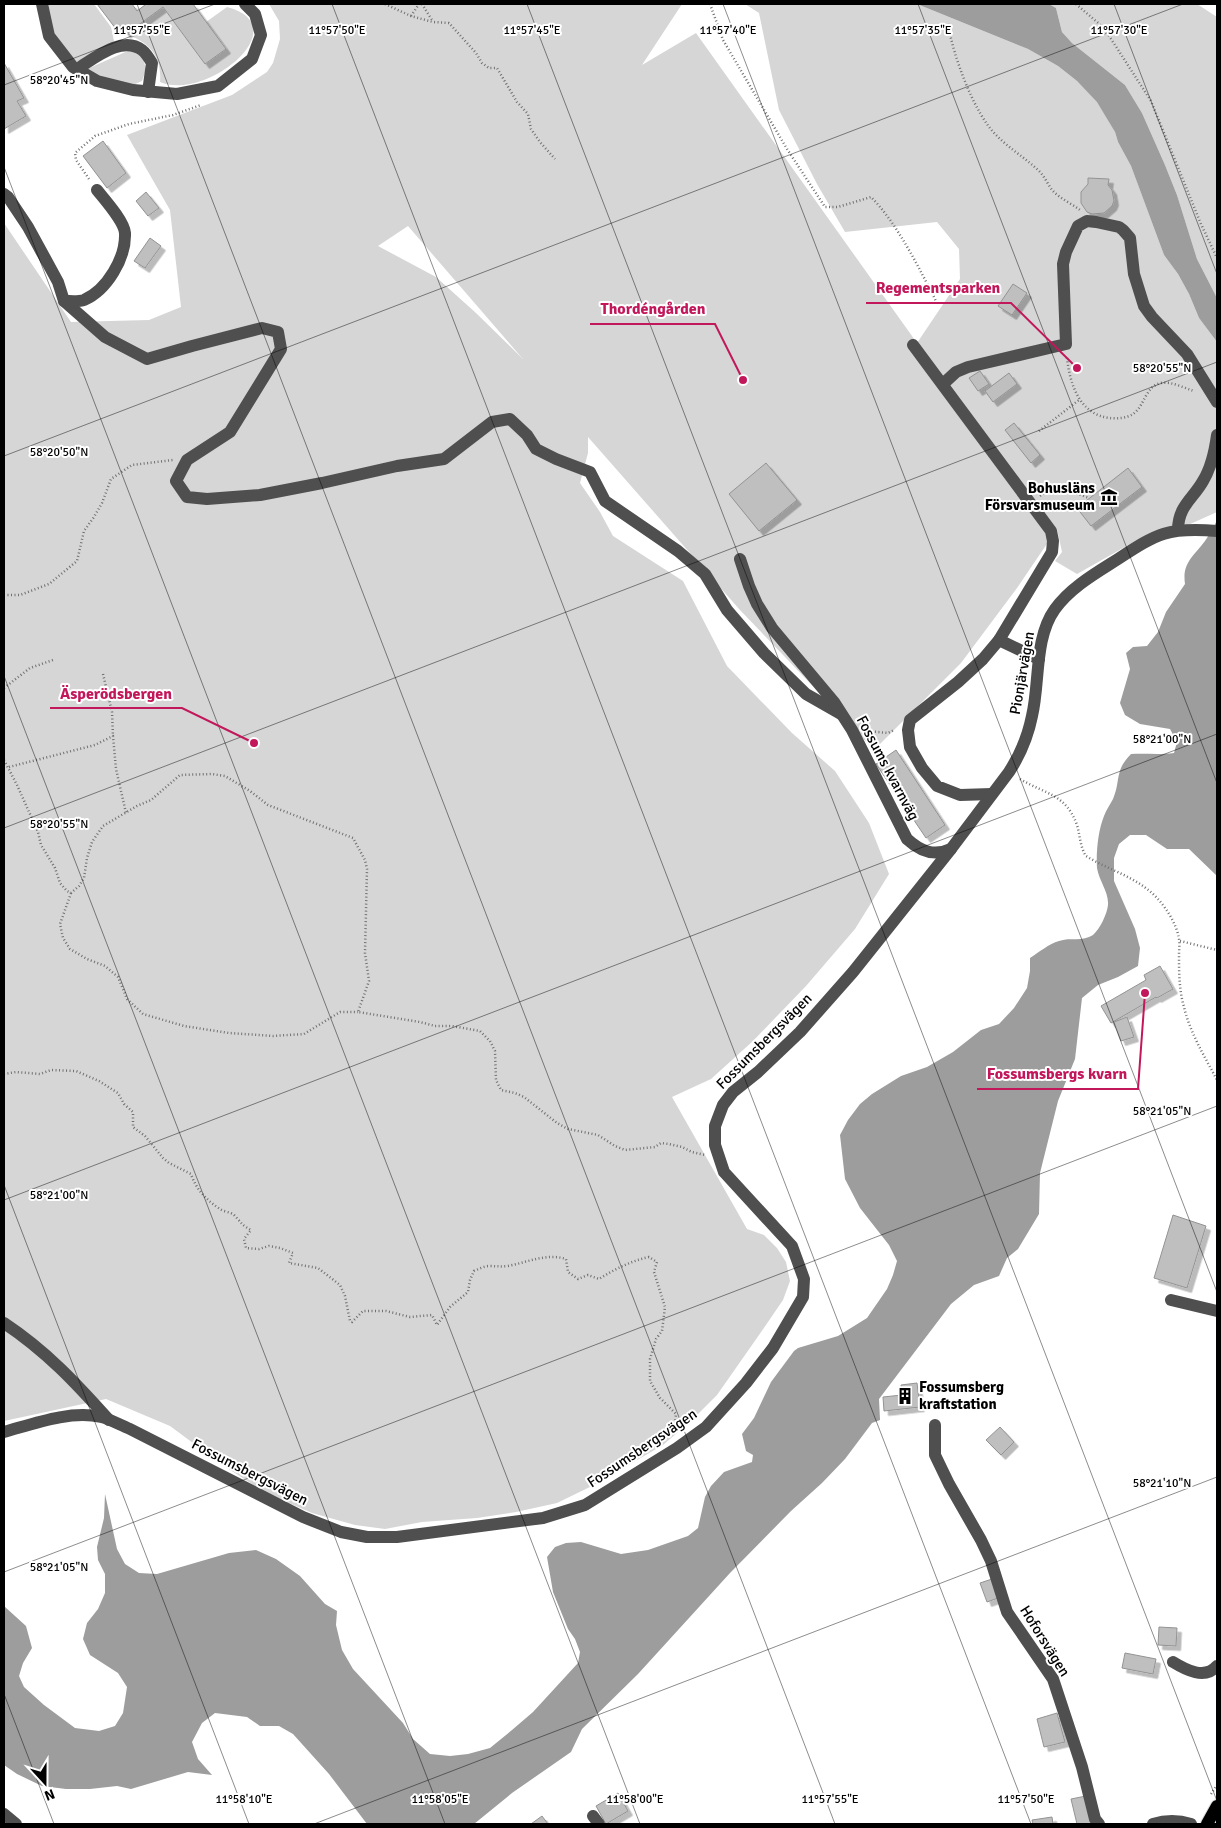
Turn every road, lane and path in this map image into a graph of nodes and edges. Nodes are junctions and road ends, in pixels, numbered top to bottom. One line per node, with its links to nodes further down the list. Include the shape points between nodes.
1 (42, 4): 10 (street, via 49,36)
2 (245, 4): 11 (street, via 255,14 261,35 252,59)
3 (385, 4): 7 (path)
4 (420, 4): 7 (path); 8 (path)
5 (710, 4): 19 (path, via 723,40 824,207 838,207 871,197 906,247)
6 (1076, 4): 17 (path, via 1104,28 1151,101)
7 (411, 16): 8 (path)
8 (433, 22): 13 (path, via 449,23 482,63 489,68 497,68 528,114 531,129)
9 (948, 24): 16 (path, via 964,79 987,123 998,137 1040,172 1054,192)
10 (77, 69): 12 (street, via 97,81); 12 (street, via 119,46 132,45 144,51 152,63)
11 (218, 86): 12 (street, via 177,94); 14 (path, via 207,102 173,115 129,124 95,136 75,153 76,160)
12 (148, 92)
13 (555, 159)
14 (97, 190): 18 (street, via 125,231 122,256 97,291 83,301)
15 (4, 194): 18 (street, via 28,227 58,282)
16 (1081, 211)
17 (1217, 258)
18 (64, 301): 27 (street, via 106,337 147,359 262,328 278,332 280,349 230,432)
19 (936, 301)
20 (913, 344): 22 (street)
21 (1066, 344): 22 (street, via 968,367); 23 (path, via 1069,376); 24 (street, via 1063,264 1066,252 1078,226 1087,221 1119,227 1130,238 1134,274 1144,306 1187,354)
22 (942, 384): 29 (street)
23 (1080, 400): 24 (path, via 1097,416 1114,418 1132,414 1150,390 1161,383); 25 (path)
24 (1216, 400)
25 (1039, 431)
26 (1217, 435): 30 (street, via 1207,474 1184,506 1178,523)
27 (187, 460): 33 (path, via 132,465 111,479 84,531 77,560 48,584 20,595); 39 (street, Fossums kvarnväg, via 176,481 187,497 207,499 260,495 444,459 492,422 510,420 527,435 536,449 590,472 605,500 705,574 727,610 764,653 806,694)
28 (1089, 498): 29 (path, via 1055,488)
29 (1031, 503): 34 (street, via 1050,531 1052,552)
30 (1184, 529): 31 (street, Pionjärvägen); 35 (street, Pionjärvägen, via 1147,540 1072,590 1050,616)
31 (1217, 531)
32 (740, 559): 39 (street, via 749,586 767,620)
33 (4, 595)
34 (999, 640): 35 (street); 40 (street, via 958,682)
35 (1039, 659): 45 (street, Pionjärvägen, via 1032,716 1017,760)
36 (53, 660): 38 (path, via 30,668)
37 (103, 674): 42 (path, via 112,712)
38 (4, 688)
39 (841, 714): 41 (street, Fossums kvarnväg)
40 (910, 720): 41 (path, via 888,733); 46 (street, via 910,747 937,786 960,795)
41 (852, 730): 48 (street, Fossums kvarnväg, via 907,840 918,849 931,853 944,853)
42 (113, 736): 44 (path, via 95,745); 47 (path)
43 (4, 760): 44 (path)
44 (8, 767): 49 (path, via 60,883)
45 (1009, 772): 46 (street, Pionjärvägen); 50 (path, via 1057,796 1070,809 1084,853 1144,886 1158,899)
46 (992, 794): 48 (street, Pionjärvägen)
47 (126, 813): 49 (path, via 103,826 92,842 84,878); 52 (path, via 151,800 180,775 212,774 225,776 268,806 353,838 367,868 365,953 369,981)
48 (951, 849): 55 (street, Fossumsbergsvägen, via 800,1032 732,1092 715,1126)
49 (72, 893): 52 (path, via 60,924 63,938 70,949 105,966 118,977 127,999 143,1014 184,1026 273,1036 304,1034 340,1012)
50 (1180, 940): 51 (path); 54 (path, via 1180,986 1184,1008)
51 (1217, 950)
52 (358, 1012): 55 (path, via 480,1031 495,1051 496,1080 501,1090 524,1097 568,1129 598,1135 625,1150 669,1144 701,1155)
53 (4, 1074): 62 (path, via 76,1071 118,1093 133,1112 133,1128 145,1136 169,1163 192,1174 205,1197 221,1210 233,1214 251,1230 244,1239 246,1248 280,1248 293,1253 289,1263 318,1268 340,1285 352,1322 363,1311 386,1311 410,1317 432,1315 437,1325 450,1307 468,1292 474,1270 487,1266 510,1266 555,1256 566,1260 568,1272 578,1279 588,1275 599,1279 617,1268 649,1257 657,1262 654,1272 665,1307 662,1330 650,1359 650,1381 660,1398 676,1414 675,1424)
54 (1217, 1080)
55 (718, 1153): 59 (street, Fossumsbergsvägen, via 724,1172 792,1246 804,1279 804,1297 746,1384 706,1427 585,1505 543,1518 397,1537 367,1537 341,1532 303,1517)
56 (1171, 1300): 57 (street)
57 (1217, 1311)
58 (4, 1323): 59 (street, Fossumsbergsvägen, via 24,1336 70,1377)
59 (109, 1420): 61 (street, Fossumsbergsvägen, via 81,1415)
60 (935, 1424): 68 (street, Hoforsvägen, via 935,1455 991,1561 1007,1612 1053,1680 1079,1758 1094,1819)
61 (4, 1432)
62 (683, 1433)
63 (1173, 1662): 64 (street, via 1196,1673 1214,1670)
64 (1217, 1666)
65 (1217, 1806): 71 (main road)
66 (4, 1814): 67 (street)
67 (16, 1824)
68 (1099, 1824)
69 (1153, 1824): 70 (street, via 1176,1821)
70 (1191, 1824)
71 (1207, 1824)

